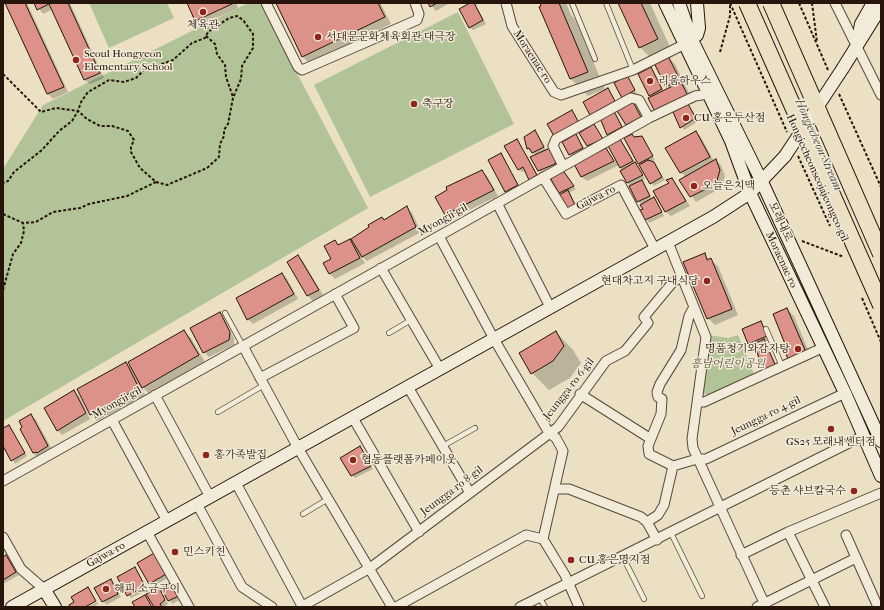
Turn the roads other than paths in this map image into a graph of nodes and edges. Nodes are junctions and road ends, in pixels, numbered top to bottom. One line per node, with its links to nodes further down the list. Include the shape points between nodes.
1 (266, 3): 2 (street, via 298,67 302,70 417,20 419,14)
2 (415, 3)
3 (506, 3): 17 (street, Moraenae-ro, via 512,26 557,94 565,95)
4 (572, 3): 16 (lane)
5 (606, 3): 17 (lane)
6 (665, 3): 14 (main road, Moraenae-ro)
7 (679, 3): 14 (main road, 모래내로)
8 (697, 3): 14 (main road, via 698,35)
9 (747, 3): 33 (highway, bridge)
10 (771, 3): 29 (highway, bridge)
11 (835, 3): 15 (street)
12 (873, 3): 15 (main road, via 860,24)
13 (881, 7): 15 (main road)
14 (688, 42): 17 (street, Moraenae-ro); 18 (main road, Moraenae-ro); 23 (main road, 모래내로)
15 (856, 46): 19 (street); 23 (main road, Gajwa-ro, bridge, via 790,153)
16 (595, 59)
17 (633, 70)
18 (708, 94): 20 (street, Myongji-gil, via 695,96); 24 (main road, Moraenae-ro, via 731,141)
19 (881, 95)
20 (649, 118): 21 (street, Myongji-gil); 21 (street, via 639,100 631,98 556,139 553,146)
21 (563, 166): 22 (street, Myongji-gil)
22 (543, 178): 25 (street, Myongji-gil); 28 (street, Gajwa-ro, via 566,214 621,185)
23 (762, 182): 24 (main road, Gajwa-ro); 58 (main road, 모래내로)
24 (750, 193): 27 (main road, Gajwa-ro); 42 (main road, Moraenae-ro)
25 (497, 203): 26 (street, Myongji-gil); 34 (street)
26 (439, 236): 30 (street, Myongji-gil); 40 (street)
27 (668, 242): 28 (main road, Gajwa-ro); 31 (street)
28 (655, 249): 34 (main road, Gajwa-ro)
29 (881, 254)
30 (382, 268): 32 (street, Myongji-gil); 37 (street)
31 (682, 276): 35 (street); 48 (street, Jeungga-ro 6-gil, via 673,282 644,317 648,323 625,351 606,361)
32 (335, 294): 41 (street, Myongji-gil); 45 (street, via 354,328)
33 (881, 305)
34 (550, 307): 40 (main road, Gajwa-ro)
35 (694, 307): 50 (street, via 706,340); 57 (street, via 689,316 681,350 657,392 658,397 662,399 661,414)
36 (224, 313): 41 (lane)
37 (411, 320): 39 (lane); 44 (street)
38 (766, 330): 43 (lane)
39 (389, 333)
40 (494, 339): 44 (main road, Gajwa-ro); 55 (street, Jeungga-ro 6-gil)
41 (243, 346): 45 (street); 49 (street, Myongji-gil)
42 (822, 348): 43 (street); 47 (main road, Moraenae-ro)
43 (782, 366): 50 (street, via 704,402)
44 (440, 369): 46 (main road, Gajwa-ro)
45 (262, 382): 51 (lane); 60 (street)
46 (408, 387): 52 (main road, Gajwa-ro); 59 (street)
47 (844, 393): 56 (main road, Moraenae-ro); 61 (street, Jeungga-ro 4-gil, via 706,459)
48 (580, 394): 55 (street, Jeungga-ro 6-gil, via 558,427); 57 (street)
49 (155, 395): 53 (street, Myongji-gil); 69 (street)
50 (698, 402): 61 (street, via 692,444)
51 (218, 412)
52 (353, 418): 60 (main road, Gajwa-ro); 77 (street)
53 (112, 420): 64 (street, Myongji-gil); 74 (street)
54 (475, 428): 59 (lane)
55 (549, 433): 66 (street, Jeungga-ro 6-gil, via 556,438 563,451); 68 (street, Jeungga-ro 8-gil)
56 (863, 436): 63 (main road, Moraenae-ro); 72 (street)
57 (651, 439): 62 (street, via 648,446 649,454)
58 (881, 441)
59 (443, 446): 68 (street)
60 (298, 448): 65 (main road, Gajwa-ro); 70 (street)
61 (697, 459): 62 (street, Jeungga-ro 4-gil); 72 (street)
62 (673, 466): 75 (street, via 664,505 658,515)
63 (881, 476)
64 (3, 481)
65 (236, 483): 69 (main road, Gajwa-ro); 100 (street)
66 (554, 489): 75 (street, via 570,489 641,517); 82 (street, Jeungga-ro 6-gil)
67 (881, 492): 78 (street)
68 (470, 493): 77 (street, Jeungga-ro 8-gil)
69 (210, 497): 71 (main road, Gajwa-ro)
70 (328, 499): 73 (lane); 88 (street)
71 (197, 504): 74 (main road, Gajwa-ro); 99 (street, via 242,587)
72 (719, 508): 79 (street); 85 (street)
73 (303, 514)
74 (167, 521): 76 (main road, Gajwa-ro)
75 (647, 522): 83 (street)
76 (147, 532): 91 (main road, Gajwa-ro); 95 (street)
77 (419, 532): 88 (street, Jeungga-ro 8-gil)
78 (788, 532): 85 (street); 89 (street)
79 (671, 533): 83 (street); 92 (lane)
80 (846, 535): 87 (street)
81 (3, 537): 84 (street)
82 (543, 539): 90 (street); 102 (street, via 526,535)
83 (657, 540): 86 (street)
84 (6, 548): 91 (street, via 26,575)
85 (741, 555): 96 (street)
86 (623, 557): 90 (street); 94 (lane)
87 (856, 558): 89 (street); 107 (street)
88 (370, 568): 100 (street, Jeungga-ro 8-gil); 101 (street)
89 (812, 580): 96 (street); 106 (street)
90 (569, 584): 93 (street); 105 (street)
91 (44, 589): 97 (main road, Gajwa-ro); 98 (main road)
92 (702, 596)
93 (540, 598): 103 (street); 104 (lane)
94 (644, 599)
95 (187, 606)
96 (762, 606)
97 (12, 607)
98 (55, 607)
99 (272, 607)
100 (301, 607)
101 (392, 607)
102 (396, 607)
103 (520, 607)
104 (545, 607)
105 (579, 607)
106 (825, 607)
107 (878, 607)

